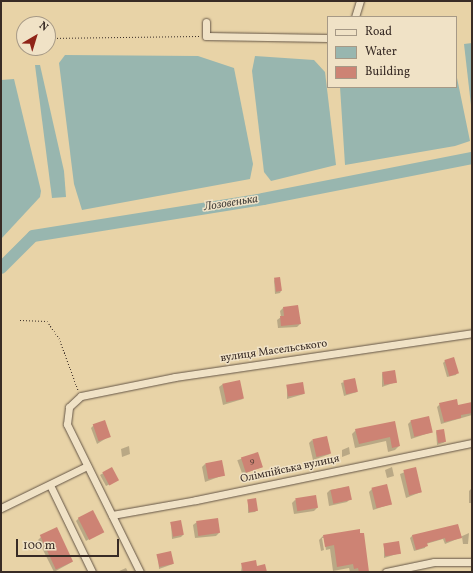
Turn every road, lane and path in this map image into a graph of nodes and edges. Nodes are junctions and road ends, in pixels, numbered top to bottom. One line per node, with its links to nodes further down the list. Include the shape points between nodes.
1 (360, 1): 2 (street)
2 (355, 16)
3 (206, 22): 4 (street)
4 (206, 36): 5 (path); 6 (street)
5 (56, 38)
6 (327, 38)
7 (20, 320): 9 (path, via 47,321 60,338)
8 (472, 333): 9 (street, вулиця Масельського, via 175,377)
9 (81, 396): 11 (street, via 69,407 66,416 67,424)
10 (472, 443): 14 (street, Олімпійська вулиця)
11 (87, 466): 12 (street); 14 (street)
12 (50, 485): 13 (street); 16 (street)
13 (1, 508)
14 (112, 515): 17 (street)
15 (472, 562): 18 (street, via 434,562)
16 (92, 572)
17 (140, 572)
18 (386, 572)

